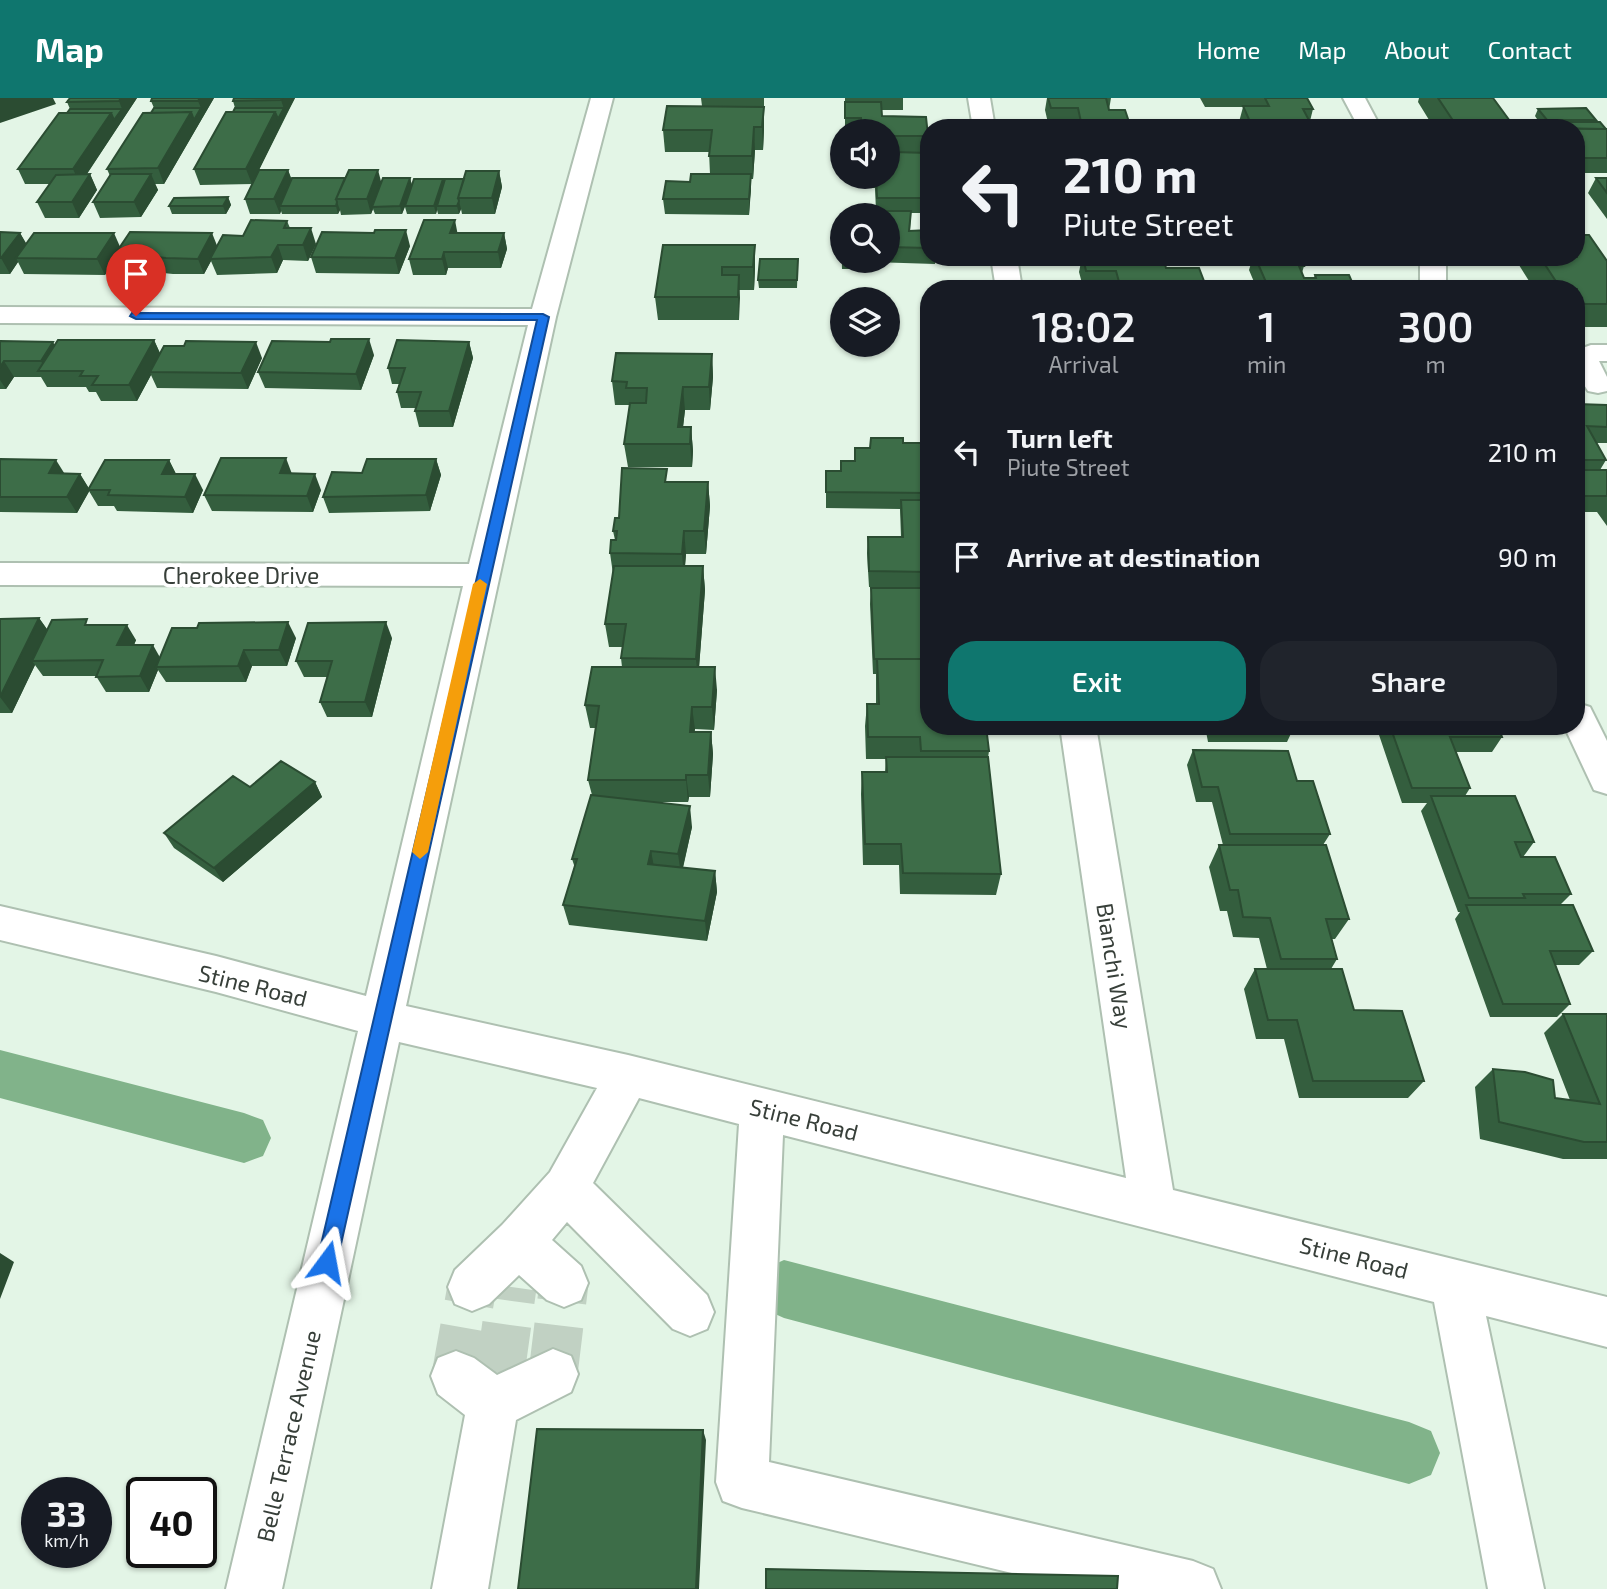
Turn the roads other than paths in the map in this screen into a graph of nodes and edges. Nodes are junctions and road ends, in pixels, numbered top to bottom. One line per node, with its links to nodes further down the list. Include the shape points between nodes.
1 (603, 98): 7 (street, Belle Terrace Avenue)
2 (979, 98): 4 (street)
3 (1354, 98): 5 (street)
4 (982, 119)
5 (1365, 119)
6 (0, 315): 7 (street)
7 (543, 317): 11 (street, Belle Terrace Avenue)
8 (1585, 364): 9 (street)
9 (1594, 385)
10 (0, 574): 11 (street, Cherokee Drive)
11 (482, 575): 16 (street, Belle Terrace Avenue)
12 (1585, 733): 14 (street)
13 (1079, 735): 20 (street, Bianchi Way)
14 (1607, 780)
15 (0, 923): 16 (street, Stine Road)
16 (382, 1018): 17 (street, Stine Road); 29 (street, Belle Terrace Avenue)
17 (628, 1075): 18 (street, Stine Road); 19 (street)
18 (762, 1109): 20 (street, Stine Road); 28 (street, via 741,1482)
19 (566, 1188): 21 (street); 25 (street)
20 (1153, 1206): 23 (street, Stine Road)
21 (519, 1242): 22 (street); 24 (street)
22 (564, 1283)
23 (1455, 1283): 26 (street, Stine Road); 32 (street)
24 (492, 1287)
25 (690, 1312)
26 (1607, 1323)
27 (553, 1374): 30 (street, via 483,1384)
28 (1141, 1583): 31 (street)
29 (254, 1589)
30 (460, 1589)
31 (1193, 1589)
32 (1516, 1589)

